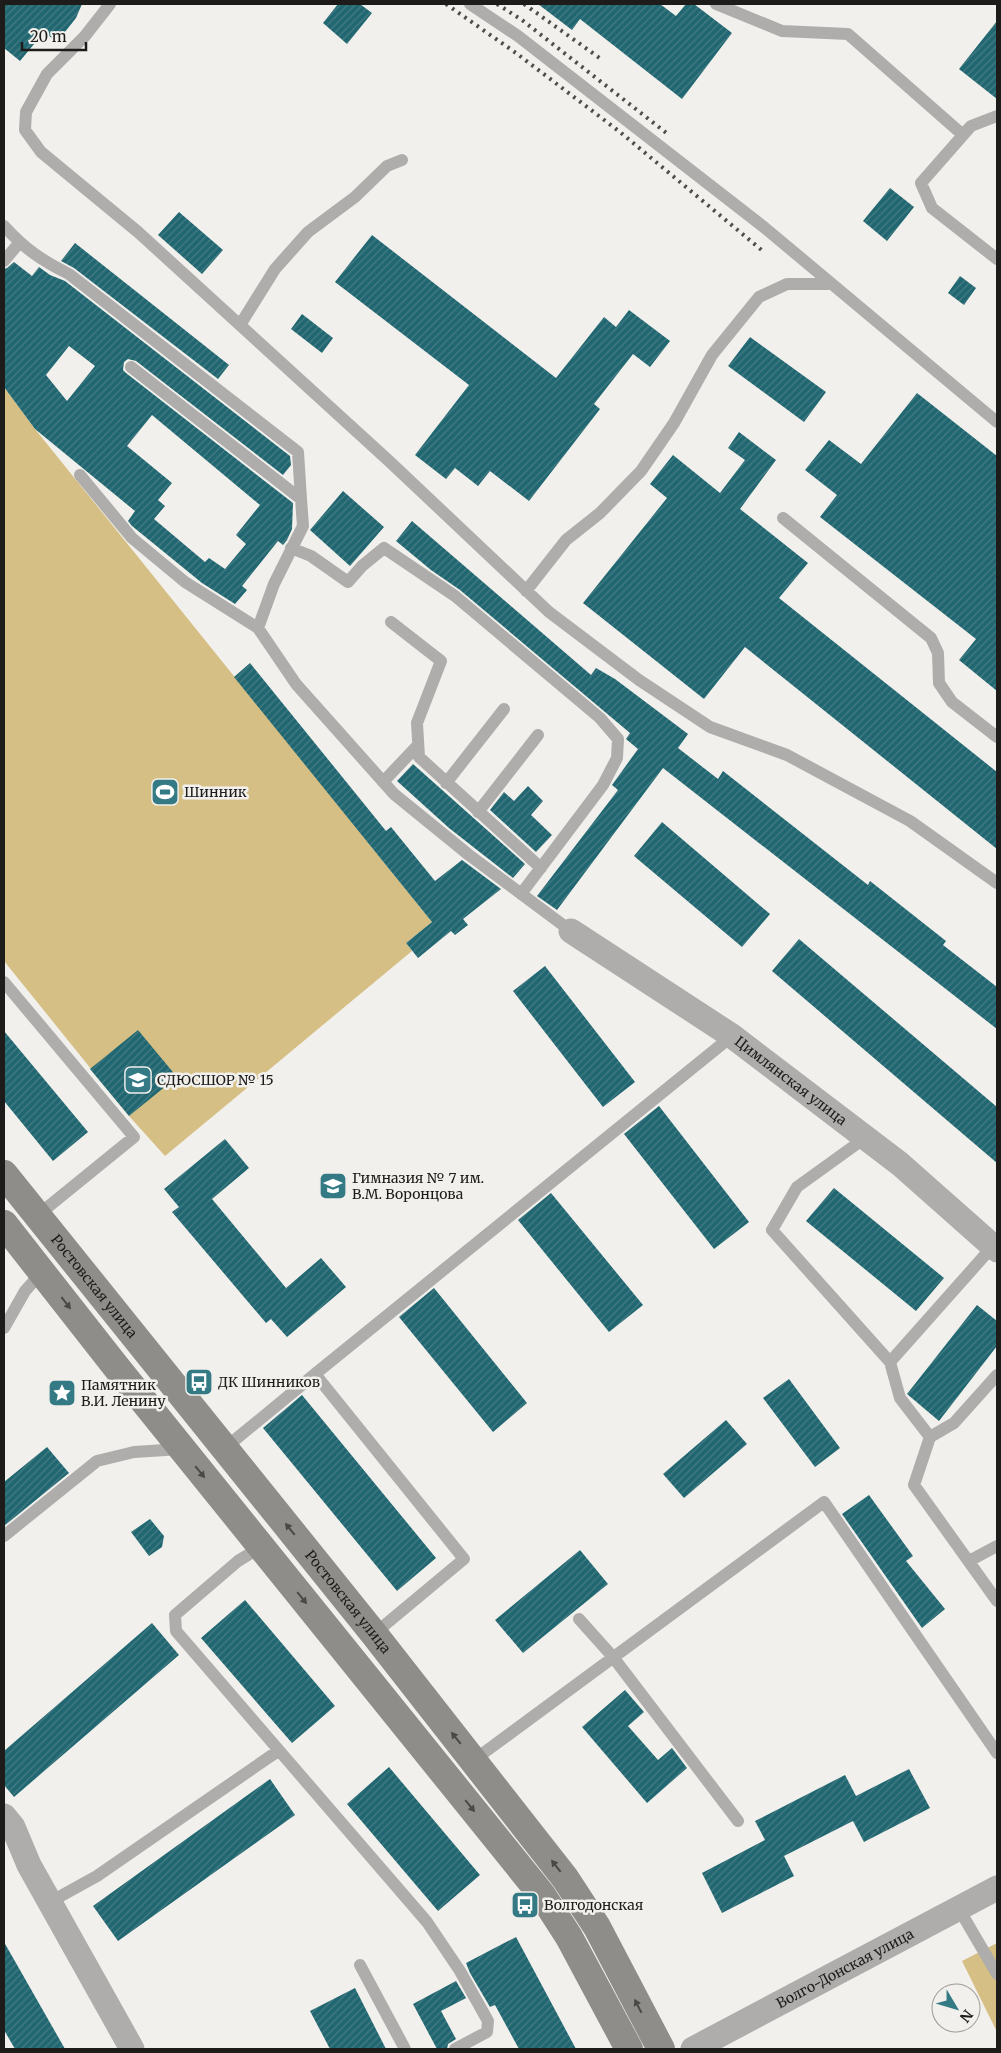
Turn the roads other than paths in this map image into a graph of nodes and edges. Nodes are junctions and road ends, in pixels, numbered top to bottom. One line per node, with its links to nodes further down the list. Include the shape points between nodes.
1 (110, 4): 12 (lane, via 85,36 48,74 26,112 25,130 42,152 138,232)
2 (470, 4): 11 (lane, via 518,36)
3 (716, 4): 5 (lane, via 782,31 848,34)
4 (997, 116): 5 (lane, via 971,126)
5 (963, 135): 9 (lane, via 921,183 932,208)
6 (402, 160): 12 (lane, via 387,166 355,197 308,232 275,269)
7 (4, 226): 8 (lane)
8 (19, 243): 10 (lane); 16 (lane, via 43,262 69,274 298,452)
9 (997, 258)
10 (4, 261)
11 (831, 284): 14 (lane); 19 (lane, via 787,284 759,297 712,355 674,423 641,471 600,513 566,540)
12 (240, 325): 19 (lane)
13 (131, 367): 16 (lane)
14 (997, 422)
15 (80, 475): 21 (lane, via 132,538 185,582)
16 (301, 498): 18 (lane, via 303,526)
17 (783, 518): 24 (lane, via 931,638 938,653 939,684 952,702)
18 (291, 548): 21 (lane); 29 (lane, via 311,556 348,582 384,548 455,596 600,718 618,740 616,758 603,785)
19 (526, 590): 30 (lane, via 549,612 639,680 710,727 787,755 910,821)
20 (391, 622): 25 (lane, via 441,660 417,723)
21 (258, 628): 26 (lane, via 296,684)
22 (504, 709): 27 (lane)
23 (538, 735): 28 (lane)
24 (997, 737)
25 (418, 745): 26 (lane); 27 (lane, via 419,758)
26 (384, 782): 31 (lane, via 394,794)
27 (446, 783): 28 (lane)
28 (478, 812): 29 (lane)
29 (541, 868): 31 (lane)
30 (997, 883)
31 (521, 894): 32 (lane)
32 (571, 931): 34 (street, Цимлянская улица)
33 (4, 982): 37 (lane, via 134,1137)
34 (732, 1036): 35 (street, Цимлянская улица); 43 (lane)
35 (865, 1138): 39 (street, Цимлянская улица, via 900,1164); 42 (lane, via 797,1187 772,1230)
36 (4, 1174): 37 (street, Ростовская улица)
37 (38, 1215): 46 (street, Ростовская улица)
38 (4, 1224): 40 (street)
39 (995, 1248): 42 (lane)
40 (42, 1272): 41 (lane, via 25,1291); 47 (street, one-way to 47)
41 (4, 1328)
42 (890, 1362): 45 (lane, via 900,1398)
43 (314, 1374): 46 (lane); 54 (lane, via 464,1559)
44 (997, 1375): 45 (lane, via 954,1422)
45 (930, 1437): 51 (lane, via 914,1484)
46 (225, 1448): 54 (street, Ростовская улица, one-way to 46)
47 (182, 1450): 48 (lane, via 134,1452 97,1461); 50 (street, one-way to 50)
48 (4, 1536)
49 (997, 1546): 51 (lane)
50 (261, 1547): 56 (lane, via 238,1561 175,1615 176,1631); 69 (street, one-way to 69, via 542,1895 569,1937)
51 (969, 1561): 52 (lane)
52 (997, 1601)
53 (579, 1619): 55 (lane)
54 (374, 1634): 58 (street, Ростовская улица, one-way to 54)
55 (613, 1657): 57 (lane, via 824,1502); 58 (lane); 60 (lane)
56 (278, 1751): 62 (lane, via 96,1876); 68 (lane, via 427,1922 460,1971 488,2021 487,2032)
57 (997, 1753)
58 (474, 1760): 70 (street, Ростовская улица, one-way to 58, via 597,1927 565,1878)
59 (4, 1816): 62 (street, via 13,1827)
60 (738, 1821)
61 (997, 1888): 63 (street, Волго-Донская улица)
62 (50, 1902): 66 (street)
63 (959, 1908): 65 (lane); 71 (street, Волго-Донская улица)
64 (360, 1965): 67 (lane)
65 (997, 1974)
66 (132, 2049)
67 (404, 2049)
68 (455, 2049)
69 (629, 2049)
70 (661, 2049)
71 (694, 2049)

